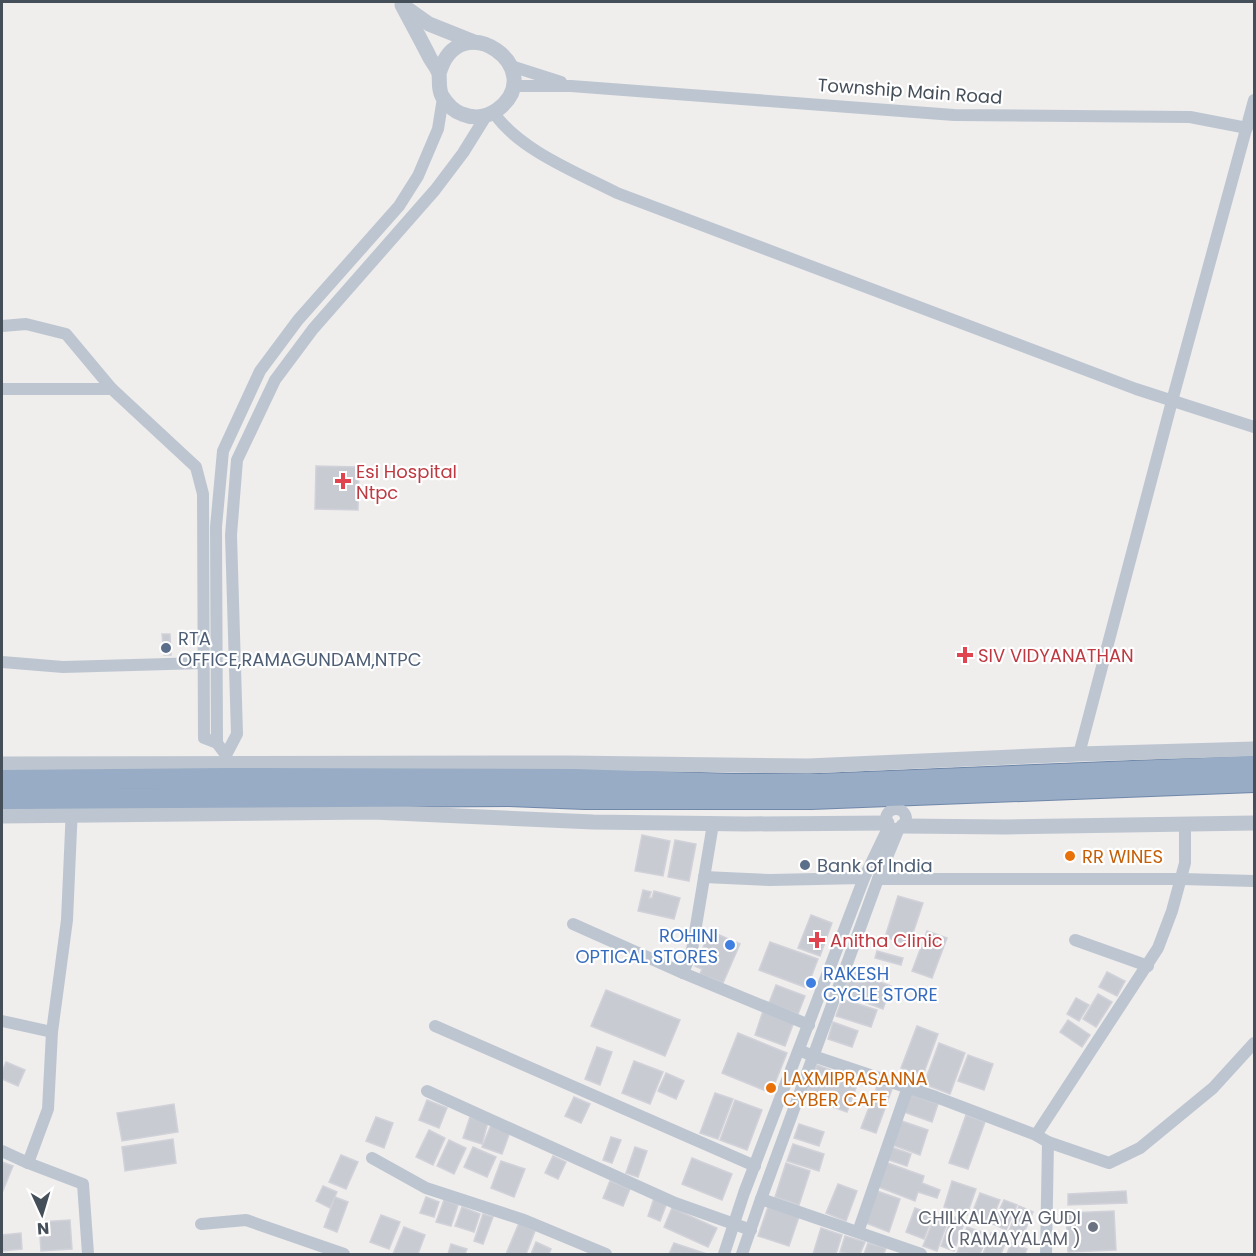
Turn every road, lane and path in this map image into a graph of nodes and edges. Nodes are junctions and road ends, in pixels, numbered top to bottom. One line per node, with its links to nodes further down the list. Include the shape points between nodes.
1 (401, 3): 2 (street, via 429,24); 4 (street)
2 (474, 42): 3 (street, via 498,49); 4 (street, via 451,52)
3 (511, 66): 5 (street); 6 (street, Township Main Road)
4 (439, 74): 7 (street)
5 (513, 86): 6 (street, Township Main Road); 9 (street, via 506,102)
6 (571, 86): 10 (street, Township Main Road, via 954,115 1190,117)
7 (443, 98): 9 (street, via 461,114); 18 (street, via 438,129 418,176 399,206 298,320 260,371 223,451 216,527)
8 (1254, 100): 10 (street)
9 (490, 114): 14 (street, via 545,157 618,193); 22 (street, via 435,190 313,329 275,380 237,460 231,535 237,734)
10 (1247, 128): 14 (street)
11 (2, 326): 13 (street, via 26,324 66,334)
12 (2, 389): 13 (street)
13 (112, 389): 17 (street, via 196,466 203,494)
14 (1172, 401): 15 (street); 20 (street)
15 (1254, 427)
16 (2, 662): 17 (street, via 63,667)
17 (204, 663): 18 (street, via 204,738)
18 (217, 743): 22 (street)
19 (1254, 749): 20 (street)
20 (1079, 754): 27 (street)
21 (2, 764): 22 (street)
22 (227, 765): 24 (highway); 25 (highway, via 571,771); 30 (street)
23 (1254, 766): 27 (highway)
24 (2, 780)
25 (676, 782): 27 (highway); 29 (highway, via 585,799 509,796)
26 (1254, 782): 27 (highway)
27 (901, 787): 36 (street, via 906,821)
28 (2, 799): 31 (highway)
29 (282, 805): 30 (highway); 35 (street, via 593,822)
30 (228, 806): 31 (highway)
31 (72, 807): 32 (street); 49 (street, via 67,920)
32 (2, 816)
33 (1185, 823): 34 (street); 36 (street); 40 (street)
34 (1254, 823)
35 (713, 824): 36 (street); 37 (street)
36 (894, 826): 38 (street); 39 (street)
37 (704, 877): 38 (street); 45 (street, via 692,950)
38 (864, 878): 47 (street)
39 (878, 879): 40 (street); 52 (street)
40 (1182, 879): 41 (street); 44 (street)
41 (1254, 881)
42 (573, 924): 45 (street)
43 (1075, 940): 44 (street)
44 (1148, 966): 55 (street)
45 (683, 973): 47 (street)
46 (2, 1021): 49 (street)
47 (809, 1024): 51 (street)
48 (435, 1026): 60 (street)
49 (52, 1032): 59 (street, via 48,1109)
50 (1254, 1043): 56 (street, via 1213,1088 1140,1148 1119,1159 1109,1163)
51 (799, 1050): 52 (street); 60 (street)
52 (813, 1056): 53 (street); 61 (street)
53 (908, 1088): 55 (street); 65 (street)
54 (427, 1091): 63 (street, via 675,1203)
55 (1036, 1136): 56 (street)
56 (1048, 1142): 72 (street)
57 (2, 1151): 59 (street)
58 (372, 1158): 68 (street, via 426,1188 524,1220)
59 (28, 1162): 66 (street, via 82,1184)
60 (754, 1166): 63 (street)
61 (760, 1199): 64 (street); 65 (street)
62 (201, 1224): 67 (street, via 246,1220)
63 (734, 1224): 64 (street); 69 (street)
64 (751, 1230): 70 (street)
65 (858, 1232): 71 (street)
66 (88, 1254)
67 (344, 1254)
68 (606, 1254)
69 (724, 1254)
70 (742, 1254)
71 (921, 1254)
72 (1046, 1254)

